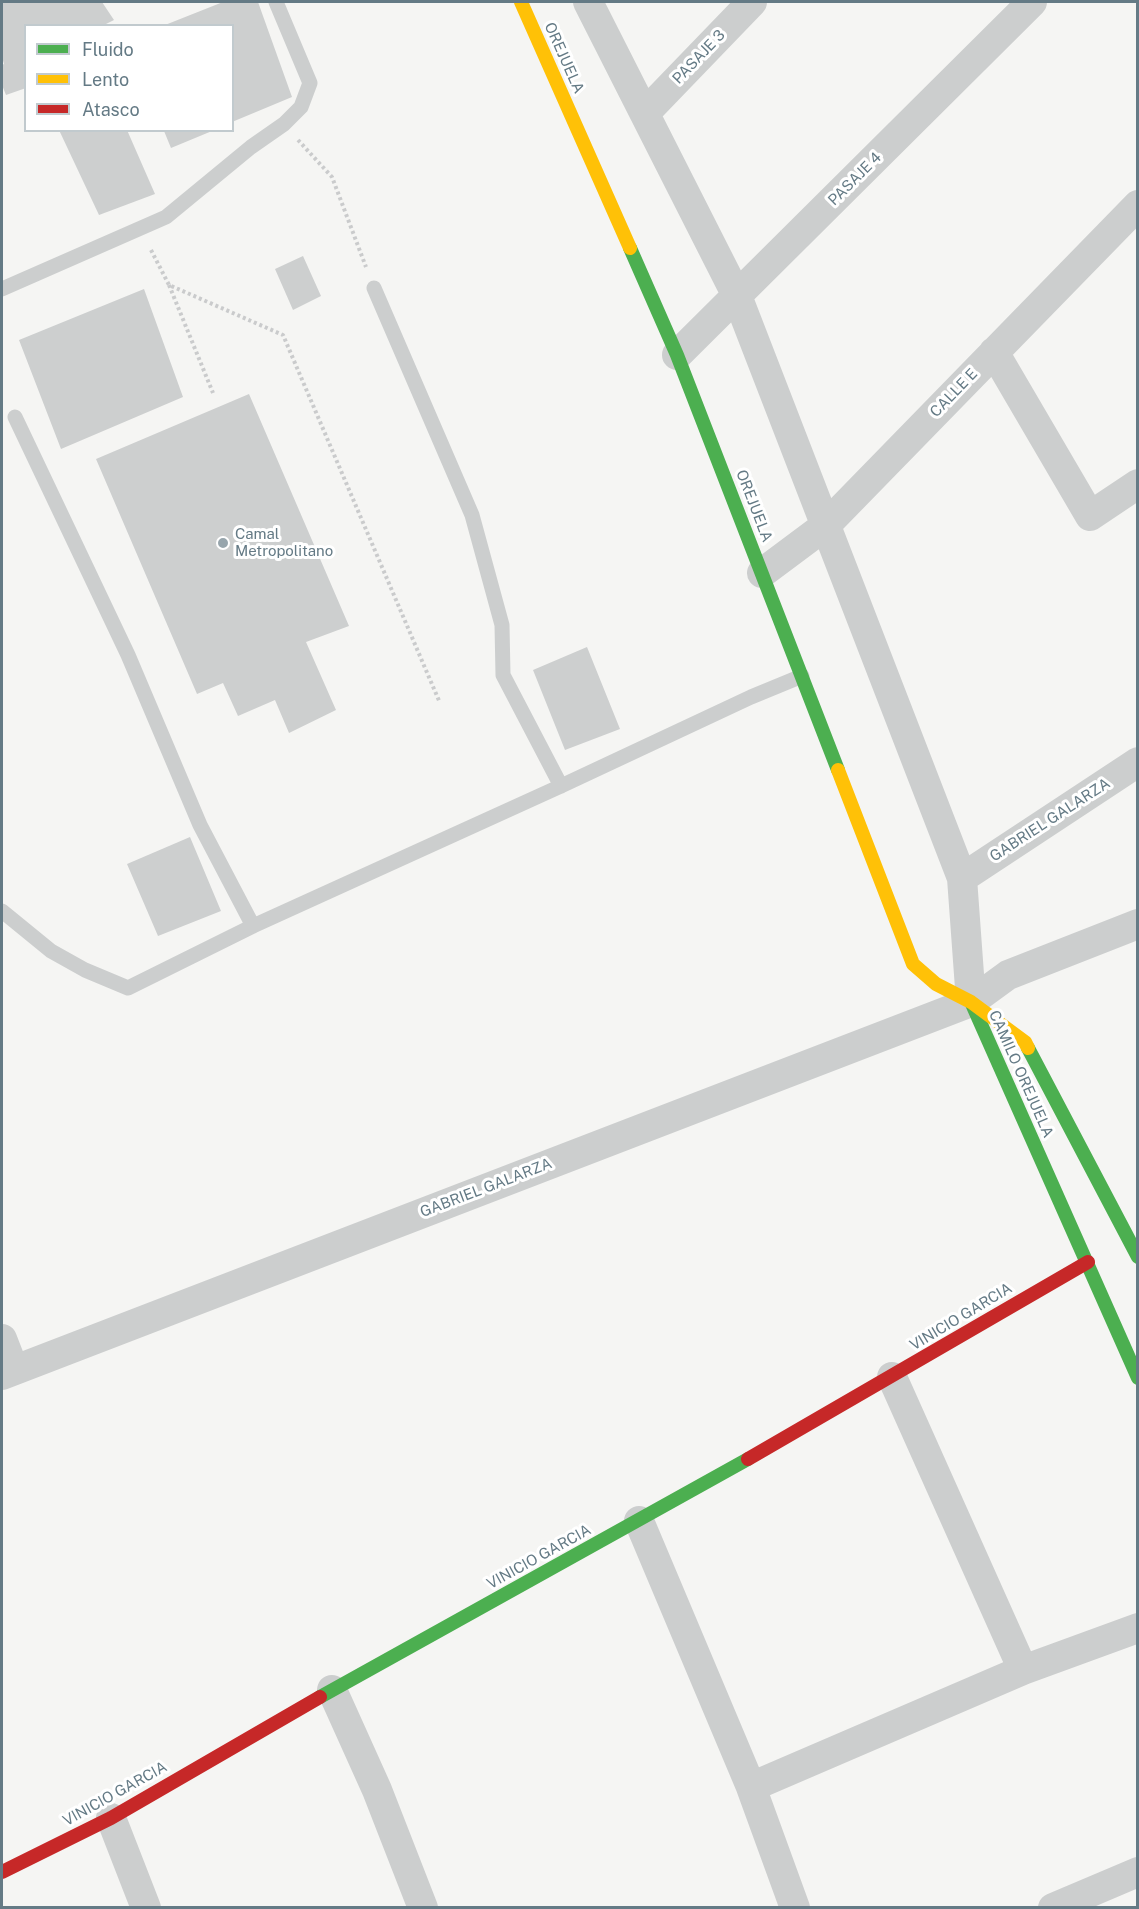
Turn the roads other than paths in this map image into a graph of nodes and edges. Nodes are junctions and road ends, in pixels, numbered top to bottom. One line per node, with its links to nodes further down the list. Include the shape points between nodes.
1 (276, 2): 9 (lane, via 310,83 301,107 166,218)
2 (521, 2): 12 (street, OREJUELA)
3 (588, 2): 6 (street)
4 (752, 2): 6 (street, PASAJE 3)
5 (1032, 2): 10 (street, PASAJE 4)
6 (645, 112): 10 (street)
7 (1137, 205): 11 (street, CALLE E)
8 (374, 288): 19 (lane, via 472,515 502,625 503,675)
9 (2, 289)
10 (737, 296): 12 (street, PASAJE 4); 15 (street)
11 (994, 352): 14 (street, via 1090,516); 15 (street, CALLE E)
12 (677, 355): 16 (street, OREJUELA)
13 (15, 417): 23 (lane, via 128,655 200,825)
14 (1137, 484)
15 (825, 526): 16 (street, CALLE E); 20 (street)
16 (762, 573): 17 (street, OREJUELA)
17 (802, 676): 19 (lane); 24 (street, OREJUELA, via 914,964 936,984)
18 (1137, 762): 20 (street, GABRIEL GALARZA)
19 (561, 786): 23 (lane)
20 (962, 878): 24 (street)
21 (2, 911): 23 (lane, via 51,951 128,988)
22 (1137, 924): 24 (street, GABRIEL GALARZA, via 1008,975)
23 (253, 926)
24 (971, 1002): 25 (street, CAMILO OREJUELA, via 1025,1042); 26 (street, CAMILO OREJUELA); 28 (street, GABRIEL GALARZA)
25 (1136, 1251)
26 (1088, 1262): 29 (street, VINICIO GARCIA); 30 (street, CAMILO OREJUELA)
27 (2, 1339): 28 (street)
28 (8, 1372)
29 (892, 1377): 31 (street, VINICIO GARCIA); 33 (street)
30 (1137, 1378)
31 (639, 1521): 34 (street, VINICIO GARCIA); 35 (street)
32 (1137, 1628): 33 (street)
33 (1023, 1670): 35 (street)
34 (332, 1690): 36 (street, VINICIO GARCIA); 40 (street, via 377,1790)
35 (751, 1787): 41 (street)
36 (111, 1818): 37 (street, VINICIO GARCIA); 39 (street)
37 (2, 1872)
38 (1137, 1872): 42 (street)
39 (146, 1908)
40 (423, 1908)
41 (795, 1908)
42 (1053, 1908)

